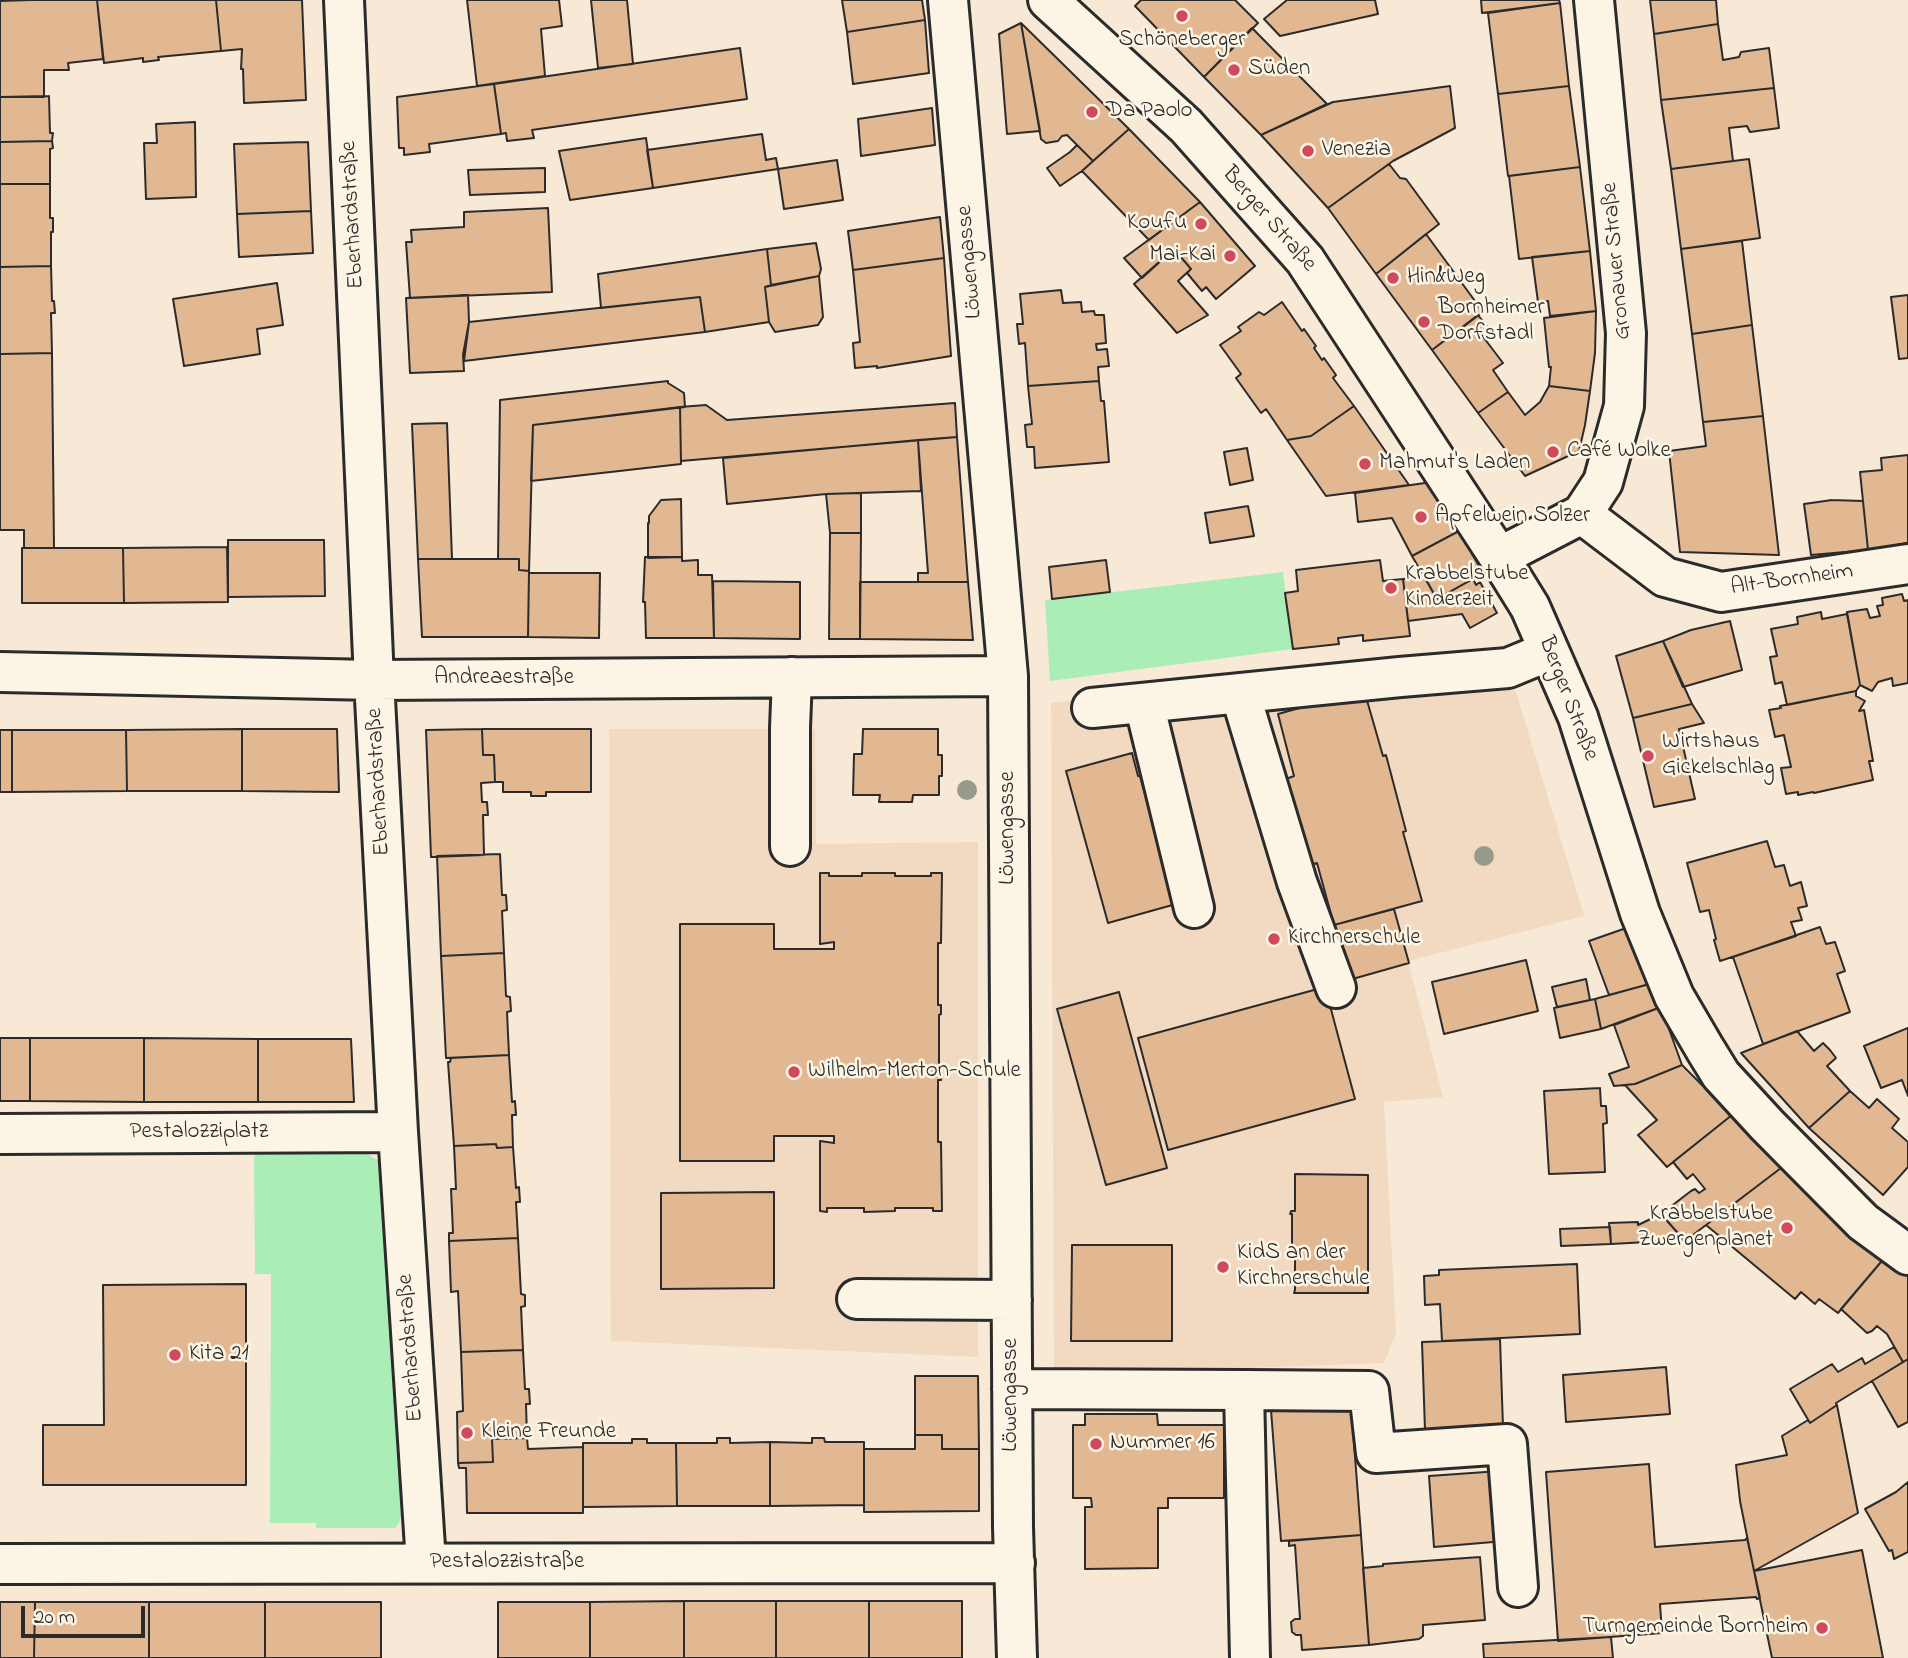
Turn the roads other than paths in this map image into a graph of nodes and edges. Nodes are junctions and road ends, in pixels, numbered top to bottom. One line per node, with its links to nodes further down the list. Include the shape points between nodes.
1 (344, 0): 12 (street, Eberhardstraße)
2 (948, 0): 10 (street, Löwengasse)
3 (1048, 0): 6 (street, Berger Straße, via 1186,126 1305,260)
4 (1594, 0): 5 (street, Gronauer Straße, via 1626,333 1624,406 1603,482)
5 (1582, 514): 6 (street); 7 (street, Alt-Bornheim, via 1665,577 1721,592)
6 (1499, 557): 8 (street, Berger Straße, via 1530,607)
7 (1908, 564)
8 (1549, 651): 13 (street, via 1508,668); 21 (street, Berger Straße, via 1578,718 1640,913 1674,996 1705,1049 1721,1075 1767,1125 1863,1222)
9 (0, 672): 12 (street, Andreaestraße)
10 (1008, 676): 11 (street, Andreaestraße); 23 (street, Löwengasse)
11 (792, 677): 12 (street, Andreaestraße); 16 (street)
12 (374, 680): 19 (street, Eberhardstraße)
13 (1240, 693): 14 (street); 18 (street, via 1297,882)
14 (1144, 703): 15 (street); 17 (street)
15 (1092, 709)
16 (790, 846)
17 (1194, 908)
18 (1336, 988)
19 (398, 1132): 20 (street, Pestalozziplatz); 26 (street, Eberhardstraße)
20 (0, 1134)
21 (1908, 1255)
22 (856, 1299): 23 (street)
23 (1012, 1300): 24 (street, Löwengasse)
24 (1012, 1390): 25 (street); 27 (street, Löwengasse)
25 (1244, 1390): 29 (street, via 1369,1391 1376,1454 1507,1444); 31 (street)
26 (426, 1563): 27 (street, Pestalozzistraße); 28 (street, Pestalozzistraße)
27 (1015, 1563): 30 (street, Löwengasse)
28 (0, 1564)
29 (1518, 1587)
30 (1017, 1658)
31 (1250, 1658)

